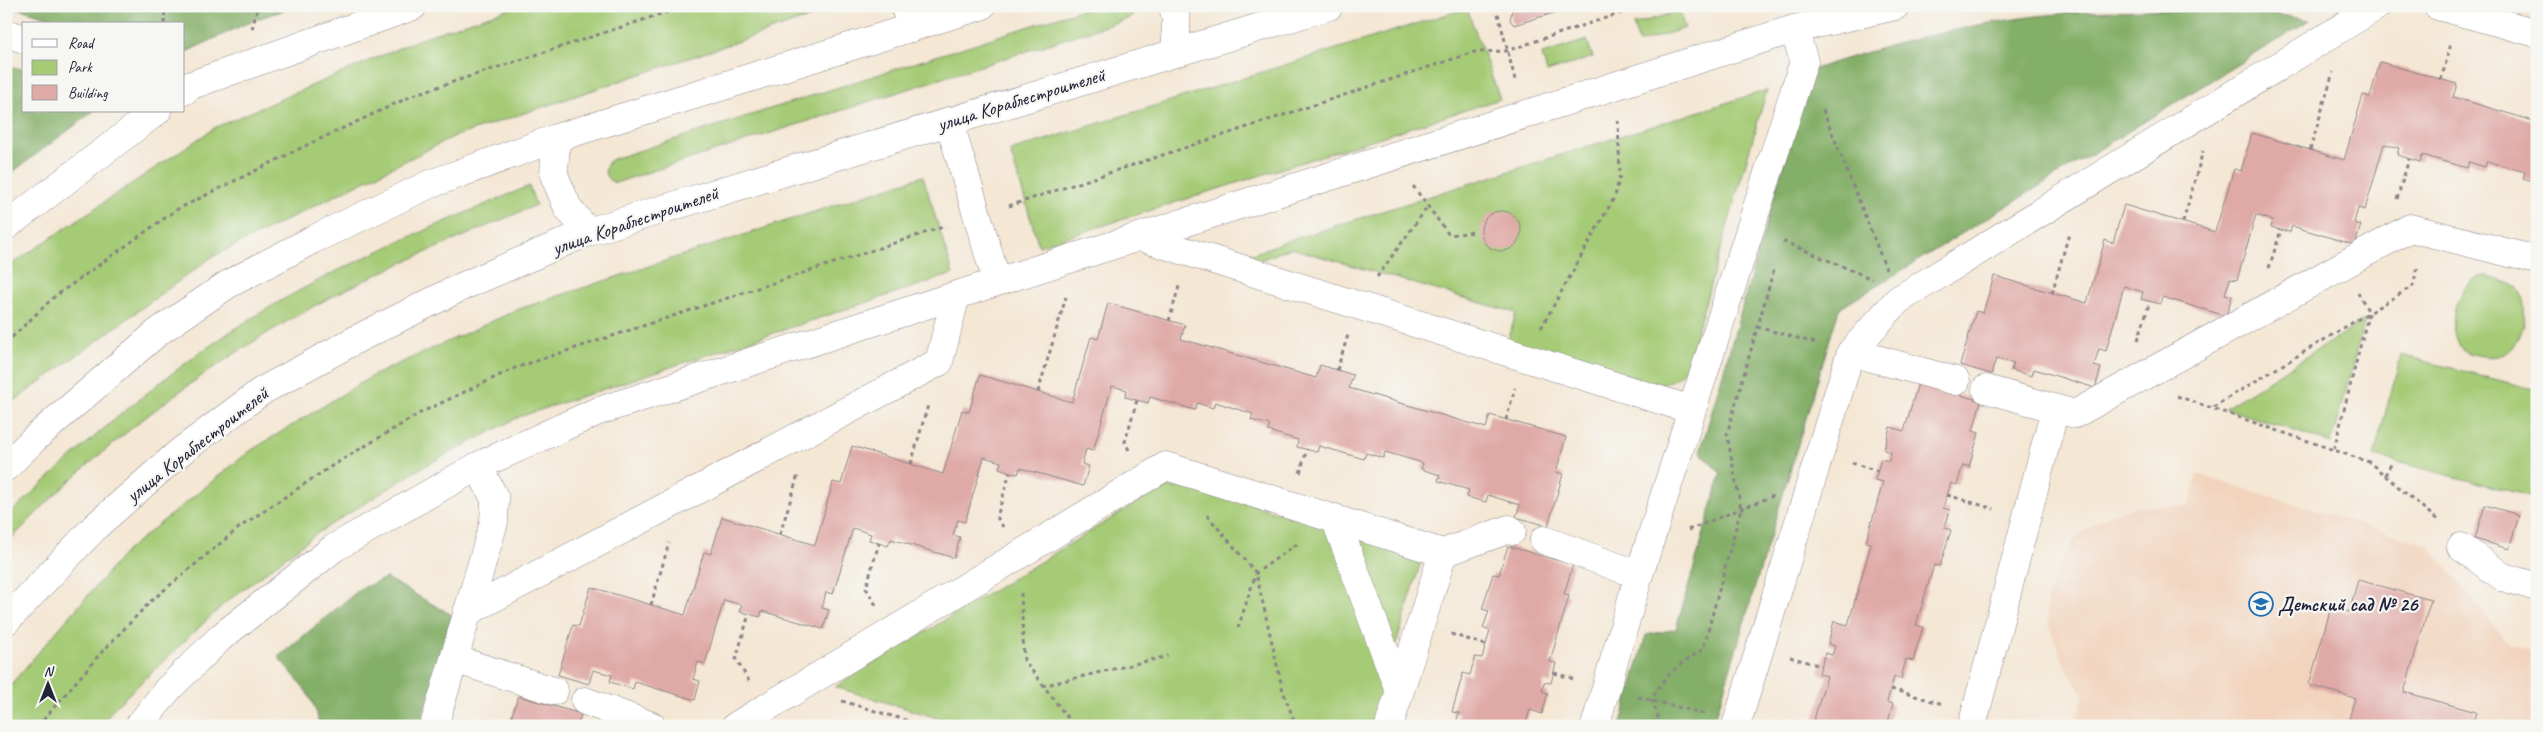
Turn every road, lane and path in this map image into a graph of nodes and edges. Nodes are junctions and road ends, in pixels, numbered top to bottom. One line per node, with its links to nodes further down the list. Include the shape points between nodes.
1 (165, 6): 14 (path)
2 (258, 6): 18 (path)
3 (413, 6): 26 (main road)
4 (686, 6): 62 (path, via 416,94 305,146 176,210 54,297)
5 (981, 6): 13 (main road)
6 (1173, 6): 22 (main road)
7 (1329, 6): 22 (main road, улица Кораблестроителей)
8 (1496, 6): 21 (path)
9 (1642, 6): 21 (path)
10 (1895, 6): 15 (main road)
11 (2376, 6): 29 (main road)
12 (2438, 6): 17 (main road)
13 (908, 17): 32 (main road)
14 (164, 22)
15 (1794, 29): 46 (main road); 63 (main road, via 1804,61)
16 (6, 33): 19 (main road)
17 (2537, 33)
18 (250, 35)
19 (22, 38)
20 (2452, 41): 24 (path)
21 (1506, 51): 25 (path); 38 (path, via 1474,52)
22 (1176, 53): 30 (main road, улица Кораблестроителей)
23 (2334, 67): 33 (path)
24 (2441, 80)
25 (1517, 86)
26 (186, 87)
27 (156, 112): 41 (main road)
28 (1819, 115): 55 (path, via 1822,106)
29 (2196, 118): 36 (main road); 39 (path, via 2208,137)
30 (949, 121): 43 (main road, улица Кораблестроителей); 53 (main road)
31 (1618, 121): 67 (path, via 1620,175 1615,196)
32 (556, 138): 43 (main road, via 554,175 568,208); 82 (main road, via 428,185 227,285 158,332)
33 (2310, 150)
34 (2409, 158): 42 (path, via 2396,202)
35 (1413, 186): 37 (path)
36 (2062, 200): 54 (path, via 2074,219); 55 (main road)
37 (1428, 206): 44 (path, via 1449,235); 58 (path)
38 (1003, 208)
39 (2182, 222)
40 (954, 224): 123 (path, via 515,368 422,412 330,467 240,527 151,601)
41 (6, 226)
42 (2418, 230): 50 (main road); 51 (main road); 59 (path, via 2413,286)
43 (588, 232): 107 (main road, улица Кораблестроителей, via 461,287 262,391 180,452 96,526)
44 (1474, 232)
45 (1785, 232): 47 (path)
46 (1140, 237): 53 (main road); 58 (main road)
47 (1782, 241): 48 (path); 55 (path)
48 (1780, 250)
49 (1777, 260): 61 (path)
50 (2537, 260)
51 (2342, 266): 59 (path); 69 (main road)
52 (1182, 278): 60 (path)
53 (997, 282): 56 (main road)
54 (2052, 293)
55 (1896, 294): 64 (main road)
56 (956, 295): 68 (main road); 81 (main road, via 596,412)
57 (1066, 297): 72 (path)
58 (1356, 306): 67 (main road)
59 (2370, 312): 65 (path); 78 (path)
60 (1169, 321)
61 (1758, 327): 63 (path); 64 (path); 89 (path, via 1727,434)
62 (6, 343)
63 (1713, 345): 76 (main road)
64 (1851, 352): 70 (main road); 86 (main road)
65 (2304, 352): 66 (path); 74 (path)
66 (2306, 357)
67 (1524, 358): 76 (main road)
68 (939, 362): 77 (main road); 80 (path)
69 (2153, 371): 74 (path, via 2164,391); 75 (main road, via 2075,414)
70 (1956, 381)
71 (1986, 389): 75 (main road)
72 (1038, 392)
73 (1137, 400): 85 (path, via 1125,442)
74 (2212, 408): 78 (path)
75 (2055, 409): 92 (main road)
76 (1692, 410): 97 (main road)
77 (791, 440): 88 (main road); 94 (path, via 802,461)
78 (2334, 449): 84 (path, via 2369,462)
79 (2392, 461): 84 (path)
80 (911, 464)
81 (478, 466): 105 (main road, via 495,498 494,522); 124 (main road, via 334,548 221,637 168,689)
82 (6, 467)
83 (1010, 472): 100 (path, via 997,517)
84 (2385, 475): 98 (path, via 2451,531)
85 (1146, 478): 91 (main road, via 1166,466); 100 (main road)
86 (1810, 480): 89 (path); 122 (main road)
87 (1947, 496): 92 (path)
88 (662, 509): 104 (path, via 673,529); 105 (main road)
89 (1741, 509): 97 (path); 118 (path, via 1703,649 1672,669)
90 (1205, 512): 101 (path)
91 (1335, 518): 99 (main road); 101 (path); 115 (main road)
92 (2026, 518): 121 (main road)
93 (1512, 531): 99 (main road, via 1509,529)
94 (780, 534)
95 (1544, 540): 102 (main road)
96 (879, 543): 109 (path, via 866,588)
97 (1648, 546): 102 (main road)
98 (2461, 547): 103 (main road, via 2502,577)
99 (1443, 553): 115 (main road)
100 (1019, 555): 109 (main road); 112 (path, via 1024,660)
101 (1256, 573): 108 (path); 130 (path, via 1283,691)
102 (1638, 576): 113 (main road)
103 (2537, 587)
104 (651, 604)
105 (467, 612): 111 (main road)
106 (749, 614): 120 (path, via 736,659)
107 (6, 621)
108 (1238, 628)
109 (892, 631): 120 (main road)
110 (1168, 656): 112 (path)
111 (454, 659): 116 (main road); 125 (main road)
112 (1042, 686): 129 (path)
113 (1606, 688): 118 (path); 132 (main road)
114 (1891, 689): 121 (path)
115 (1399, 690): 131 (main road)
116 (554, 691)
117 (834, 699): 128 (path)
118 (1652, 700): 122 (path); 133 (path, via 1658,717)
119 (585, 701): 126 (main road)
120 (765, 708): 127 (main road)
121 (1973, 720)
122 (1736, 724)
123 (38, 726)
124 (139, 726)
125 (434, 726)
126 (651, 726)
127 (736, 726)
128 (925, 726)
129 (1074, 726)
130 (1296, 726)
131 (1389, 726)
132 (1595, 726)
133 (1655, 726)

